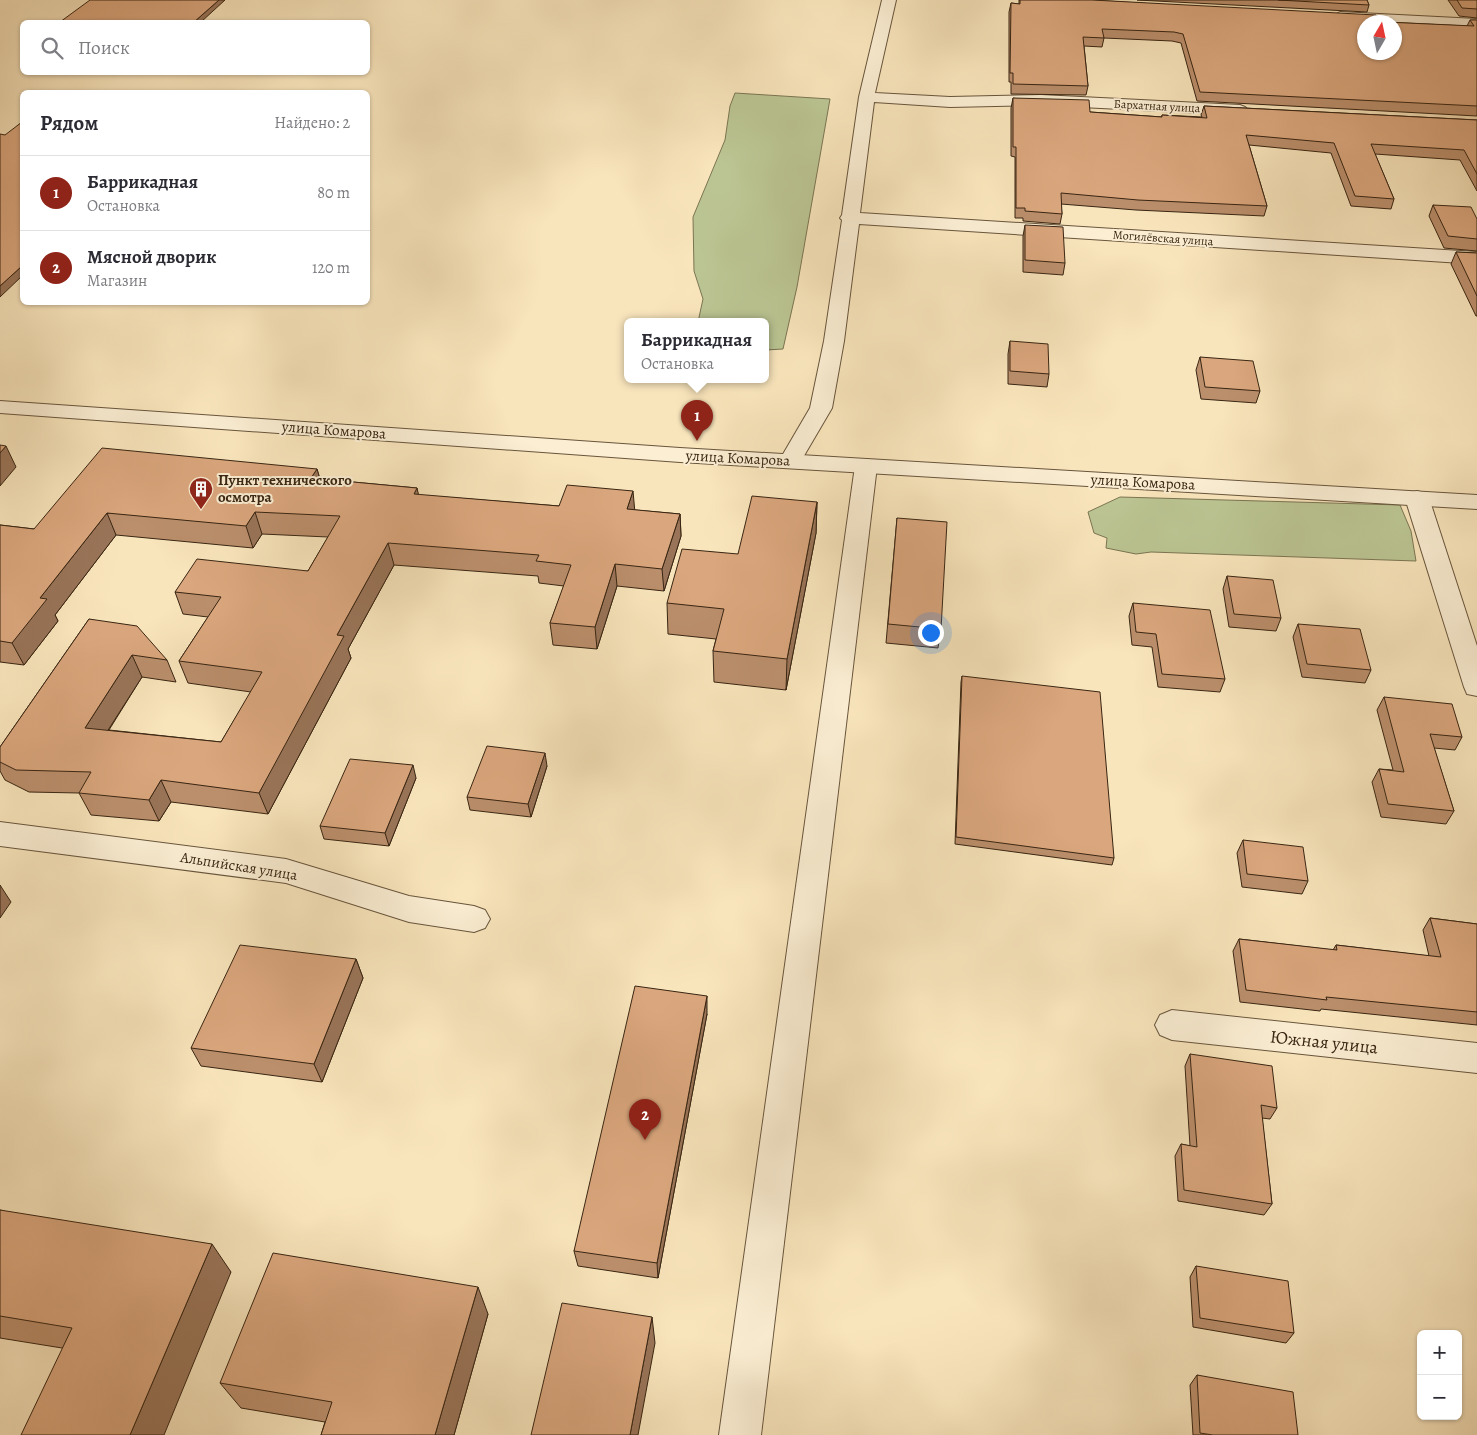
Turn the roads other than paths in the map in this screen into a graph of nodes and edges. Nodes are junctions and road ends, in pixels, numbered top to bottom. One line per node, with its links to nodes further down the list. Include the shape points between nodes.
1 (889, 0): 6 (street)
2 (1400, 6): 4 (street)
3 (1329, 16): 4 (street)
4 (1408, 20): 5 (street)
5 (1477, 23)
6 (867, 97): 7 (street, Бархатная улица, via 950,102 1041,100); 8 (street)
7 (1259, 111)
8 (849, 218): 9 (street, Могилёвская улица); 11 (street, via 834,341 821,408)
9 (1477, 258)
10 (0, 407): 11 (street, улица Комарова)
11 (790, 461): 12 (street, улица Комарова)
12 (866, 466): 13 (street, улица Комарова); 20 (street)
13 (1417, 498): 14 (street, улица Комарова); 15 (street)
14 (1477, 502)
15 (1477, 687)
16 (0, 834): 17 (street, Альпийская улица, via 286,870 409,909)
17 (474, 919)
18 (1172, 1025): 19 (street, Южная улица)
19 (1477, 1058)
20 (740, 1435)

